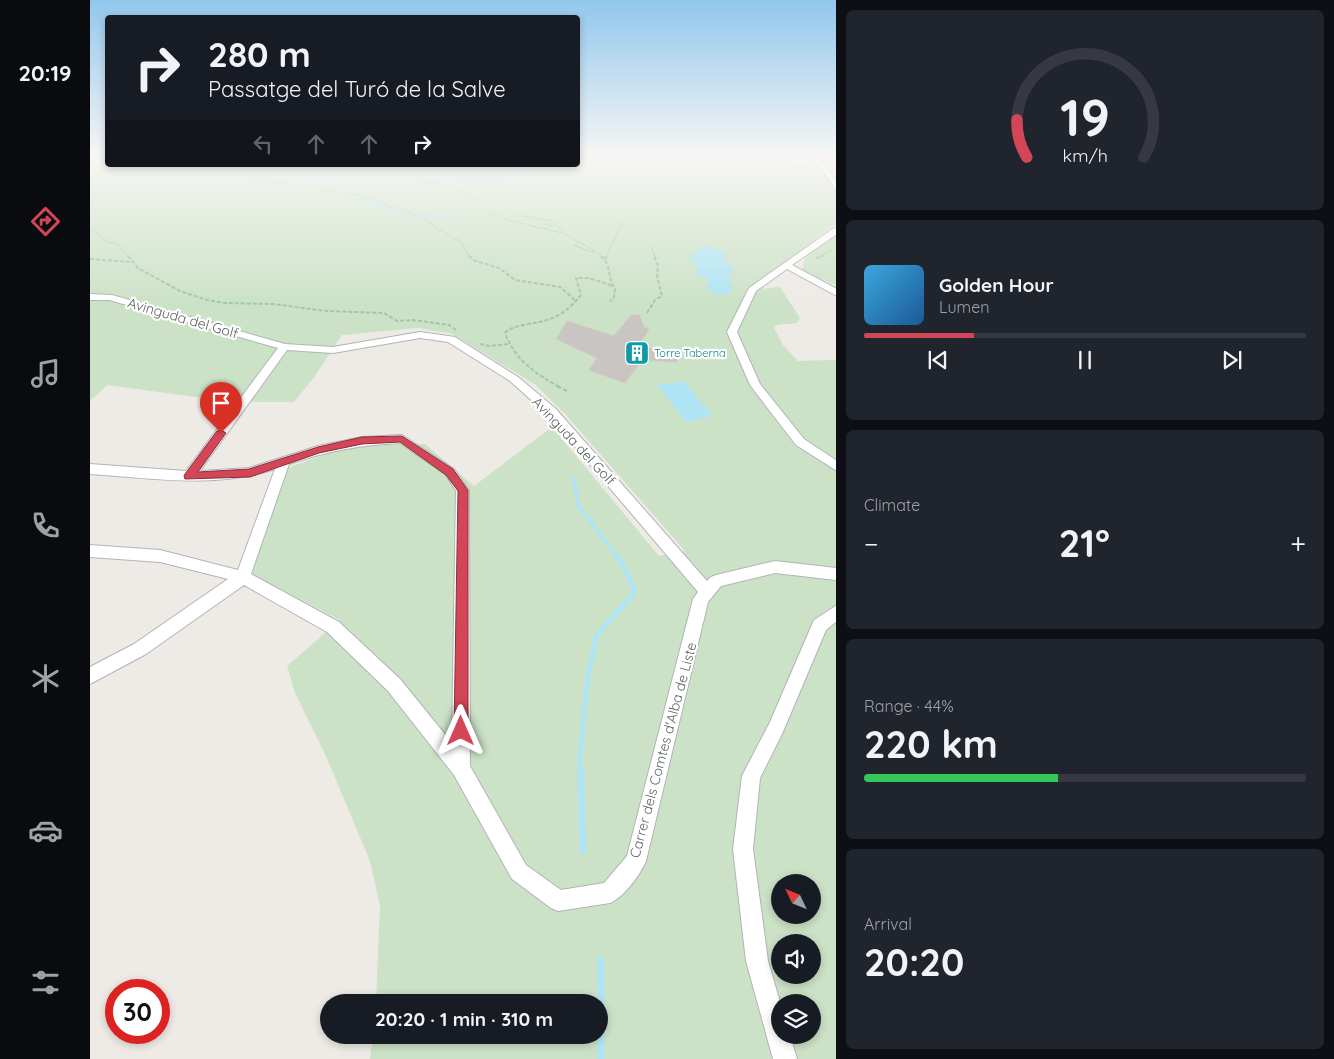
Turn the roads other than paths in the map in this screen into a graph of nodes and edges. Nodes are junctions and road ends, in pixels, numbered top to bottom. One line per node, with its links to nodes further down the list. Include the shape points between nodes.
1 (836, 230): 2 (street)
2 (785, 265): 3 (street); 7 (street, via 752,290 732,332 754,385 800,442)
3 (836, 293)
4 (90, 297): 5 (street, Avinguda del Golf, via 109,297)
5 (284, 347): 9 (street); 13 (street, Avinguda del Golf, via 333,350 420,335 451,339 514,379 552,412)
6 (284, 461): 9 (street, Carrer dels Comtes d'Alba de Liste, via 250,473); 12 (street); 16 (street, Carrer dels Comtes d'Alba de Liste, via 362,441 402,439 450,472 463,490)
7 (836, 467)
8 (90, 469): 9 (street, Carrer dels Comtes d'Alba de Liste)
9 (189, 476)
10 (90, 551): 12 (street, via 160,556)
11 (836, 574): 13 (street, via 775,567 716,582)
12 (243, 577): 15 (street, via 140,649); 16 (street, via 333,627 394,685)
13 (707, 592): 16 (street, Carrer dels Comtes d'Alba de Liste, via 701,599 636,860 610,893 558,901 519,872)
14 (836, 612): 17 (street, via 820,625 776,728 751,776 743,849 757,961)
15 (90, 676)
16 (461, 768)
17 (785, 1059)

